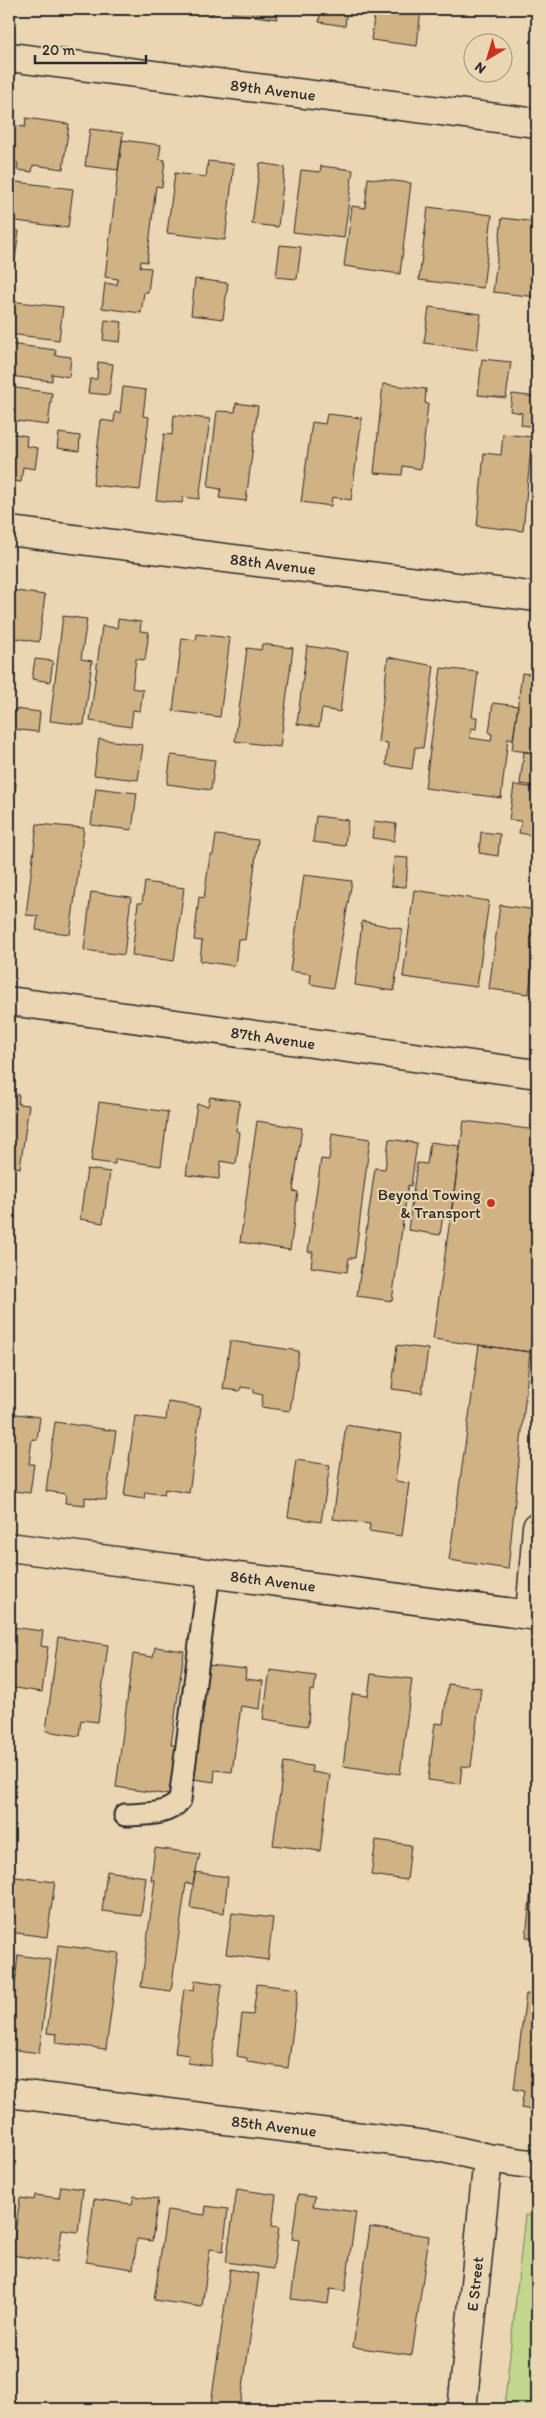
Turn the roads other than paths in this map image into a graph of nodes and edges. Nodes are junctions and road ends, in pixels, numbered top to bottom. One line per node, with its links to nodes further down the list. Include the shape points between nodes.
1 (9, 57): 2 (street, 89th Avenue)
2 (537, 123)
3 (9, 531): 4 (street, 88th Avenue)
4 (537, 597)
5 (9, 1001): 6 (street, 87th Avenue)
6 (537, 1074)
7 (537, 1527): 10 (street)
8 (9, 1547): 9 (street, 86th Avenue)
9 (209, 1573): 10 (street, 86th Avenue); 11 (lane, via 180,1800 175,1807 157,1814)
10 (533, 1615)
11 (125, 1815)
12 (9, 2093): 13 (street, 85th Avenue, via 434,2146)
13 (488, 2158): 14 (street, 85th Avenue); 15 (street, E Street)
14 (537, 2165)
15 (462, 2409)

